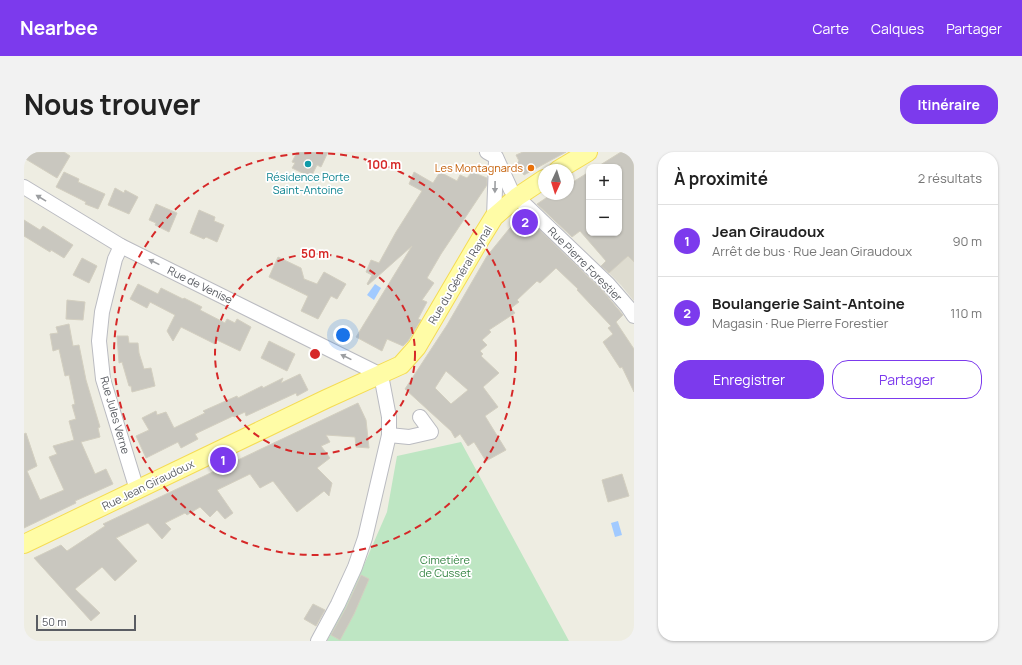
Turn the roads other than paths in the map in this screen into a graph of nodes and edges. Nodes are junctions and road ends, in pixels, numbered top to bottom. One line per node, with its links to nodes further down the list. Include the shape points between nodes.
1 (588, 152): 3 (main road)
2 (494, 154): 6 (street, Rue Pierre Forestier); 7 (street, one-way to 7)
3 (568, 164)
4 (538, 183): 6 (main road, Rue du Général Raynal)
5 (24, 187): 8 (street, Rue de Venise, one-way to 5)
6 (517, 197): 7 (main road, Rue du Général Raynal); 9 (street, Rue Pierre Forestier, via 608,284)
7 (494, 217): 10 (main road, Rue du Général Raynal, via 417,347 401,365)
8 (121, 246): 10 (street, Rue de Venise, one-way to 8); 13 (street, Rue Jules Verne, via 115,259 102,312 99,341 103,378)
9 (634, 316)
10 (381, 375): 12 (street, via 389,417); 13 (main road, Rue Jean Giraudoux)
11 (420, 417): 12 (street, via 431,432 409,437)
12 (389, 434): 15 (street, via 365,538 355,567)
13 (137, 490): 14 (main road, Rue Jean Giraudoux)
14 (24, 544)
15 (318, 641)

